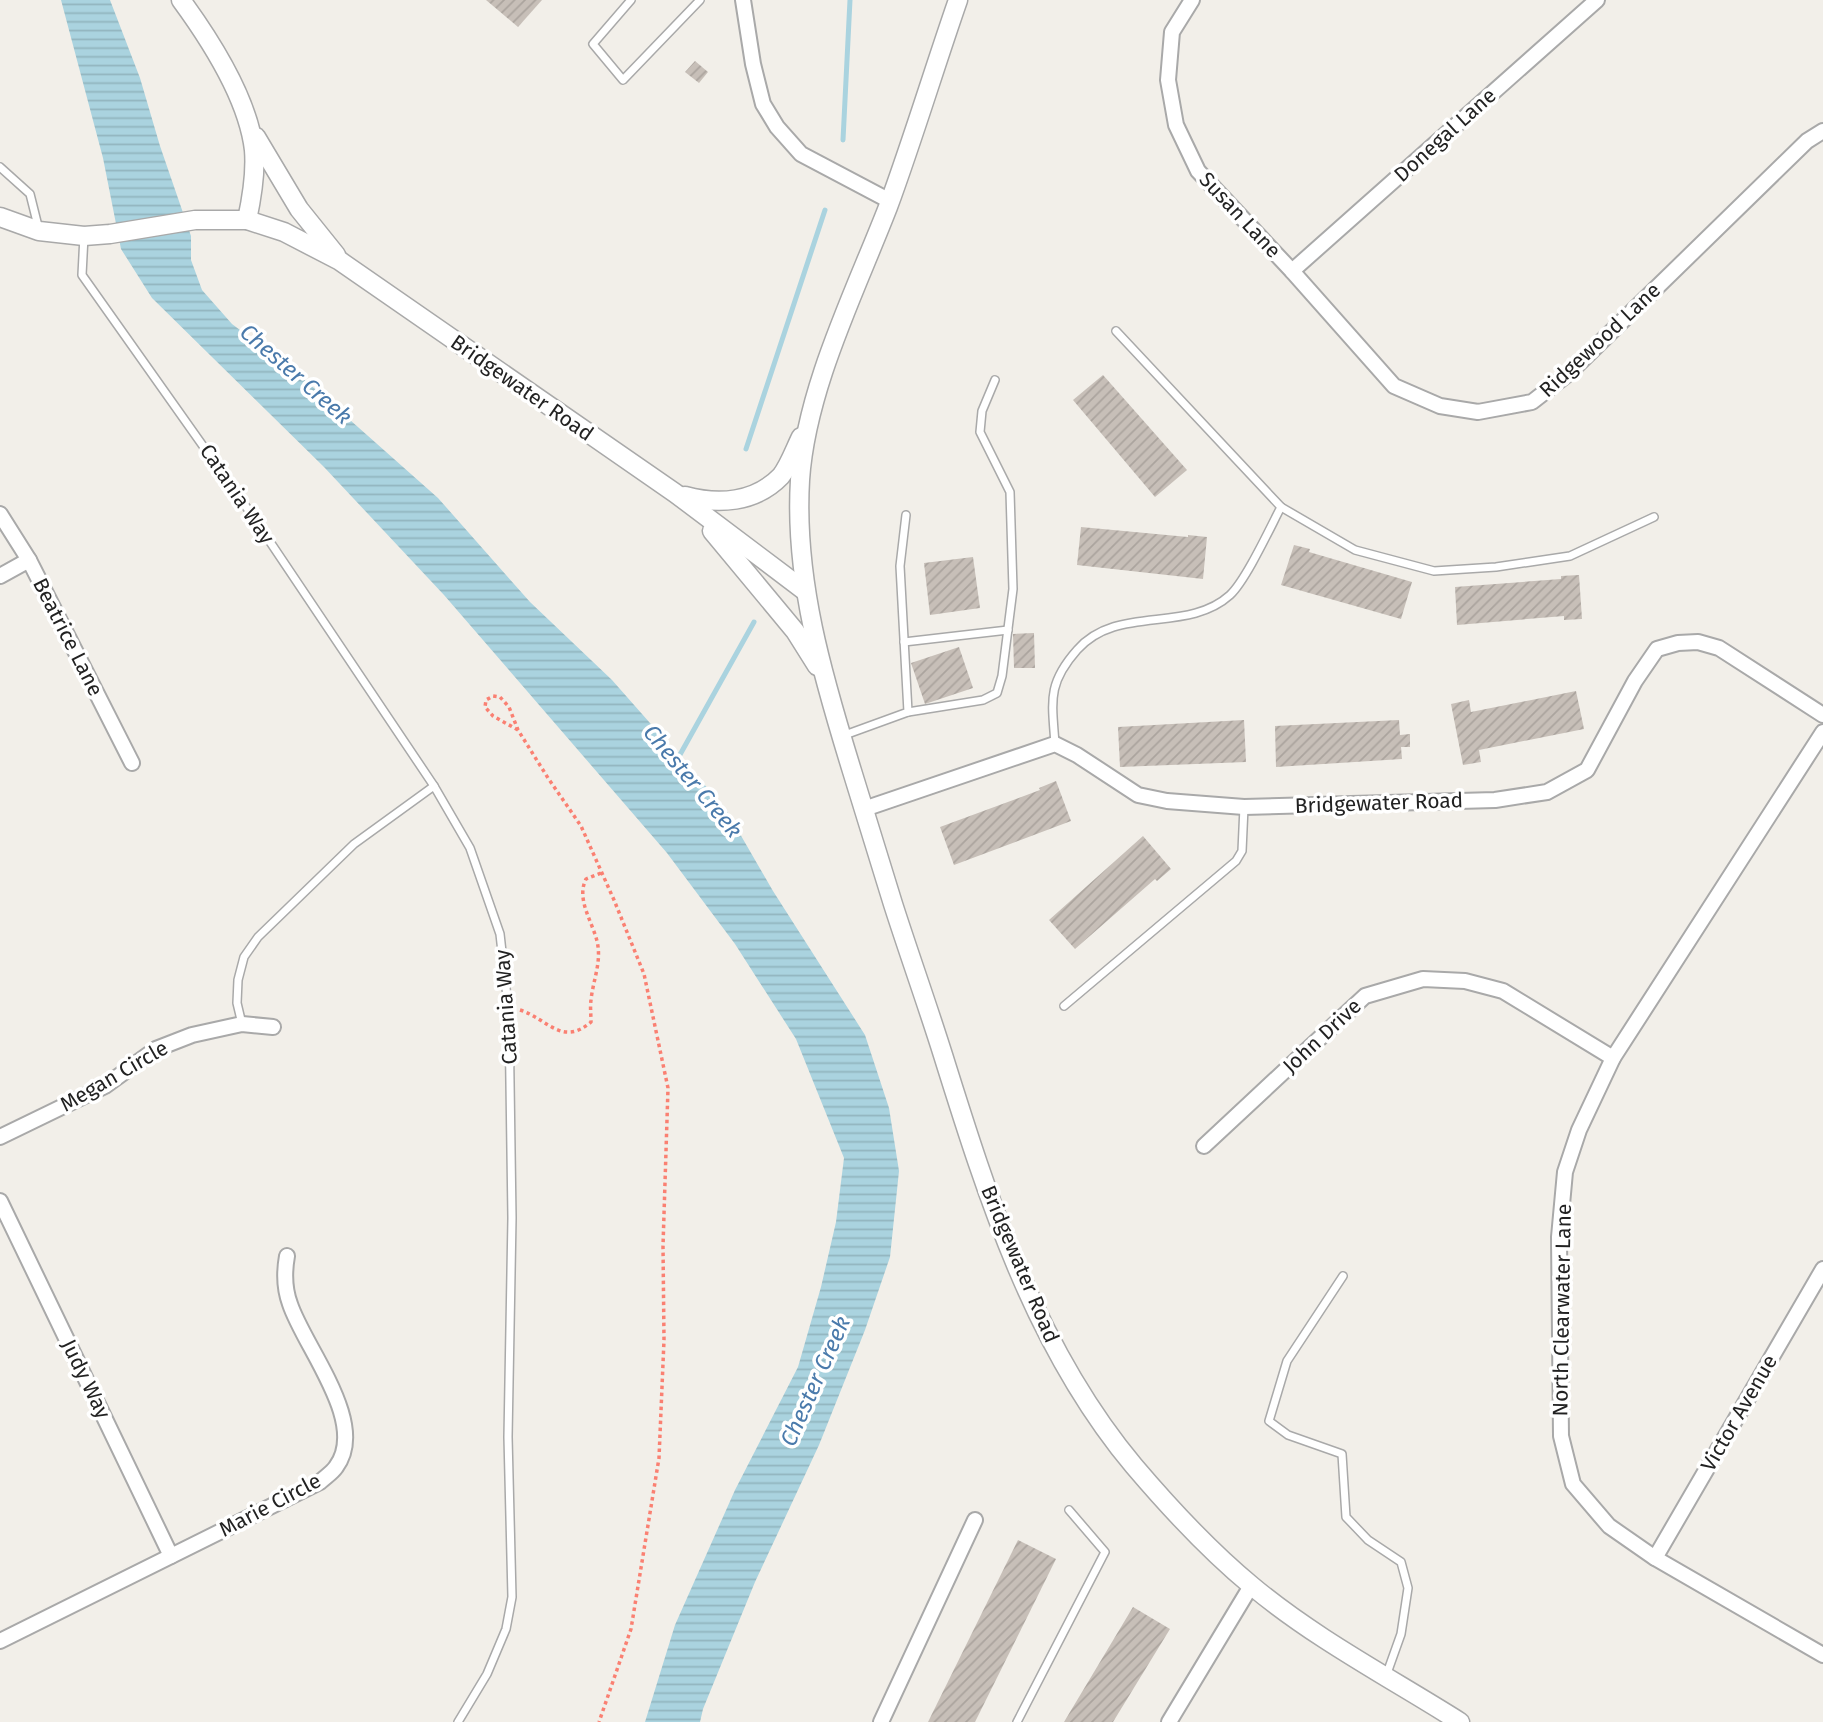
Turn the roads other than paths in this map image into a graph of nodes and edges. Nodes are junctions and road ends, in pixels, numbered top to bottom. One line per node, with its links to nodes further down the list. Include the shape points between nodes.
1 (181, 0): 8 (street, via 204,32)
2 (631, 0): 3 (lane, via 593,44 623,80)
3 (700, 0)
4 (743, 0): 11 (street, via 763,104 777,127 801,155)
5 (958, 0): 11 (street)
6 (1192, 0): 17 (street, Susan Lane, via 1172,32 1168,80 1176,125 1198,171)
7 (1597, 0): 17 (street, Donegal Lane)
8 (248, 121): 13 (street, via 255,173); 16 (street, via 286,189)
9 (1823, 131): 17 (street, Ridgewood Lane, via 1807,141 1568,374 1532,402 1478,412 1440,406 1394,386)
10 (0, 167): 14 (lane, via 30,194)
11 (890, 201): 20 (street)
12 (0, 217): 14 (street, Bridgewater Road)
13 (247, 220): 15 (street, Bridgewater Road, via 195,220); 16 (street, Bridgewater Road, via 284,232)
14 (39, 231): 15 (street, Bridgewater Road)
15 (84, 236): 38 (lane, Catania Way, via 82,275 93,293 165,389)
16 (340, 261): 21 (street, Bridgewater Road)
17 (1292, 271)
18 (1116, 331): 22 (lane)
19 (995, 380): 29 (lane, via 982,411 980,432 1010,492 1013,589)
20 (808, 422): 21 (street, via 782,475 764,488 734,501); 28 (street, via 800,477)
21 (676, 493): 28 (street, Bridgewater Road); 31 (street, via 795,631)
22 (1282, 507): 25 (lane, via 1355,550 1434,571 1570,555); 36 (lane, via 1231,594 1212,607 1128,622 1086,640 1059,672 1053,690)
23 (0, 514): 26 (street, Beatrice Lane)
24 (906, 515): 30 (lane, via 900,566)
25 (1654, 517)
26 (29, 560): 27 (street); 37 (street, Beatrice Lane)
27 (0, 576)
28 (805, 592): 31 (street, Bridgewater Road)
29 (1008, 630): 30 (lane); 32 (lane, via 997,693 983,701)
30 (904, 642): 32 (lane)
31 (824, 678): 35 (street, Bridgewater Road)
32 (908, 712): 35 (lane)
33 (1823, 715): 39 (street, Bridgewater Road, via 1719,648 1678,643 1657,649 1587,770 1547,792 1495,800)
34 (1823, 732): 44 (street, North Clearwater Lane)
35 (841, 736): 40 (street, Bridgewater Road)
36 (1055, 744): 39 (street, Bridgewater Road, via 1138,795); 40 (street)
37 (132, 763)
38 (434, 786): 42 (lane, via 354,844 258,937 244,957 238,980); 60 (lane, Catania Way, via 470,848 490,900 500,934 509,1006 512,1597 506,1629 487,1674)
39 (1244, 807): 41 (lane, via 1242,851 1236,861)
40 (864, 809): 55 (street, Bridgewater Road, via 978,1167 1033,1304 1076,1385 1133,1465)
41 (1064, 1006)
42 (242, 1024): 43 (street, Megan Circle); 45 (street, Megan Circle, via 156,1049 104,1086)
43 (273, 1027)
44 (1613, 1058): 46 (street, John Drive, via 1503,991 1465,981 1423,979 1365,996); 54 (street, North Clearwater Lane, via 1565,1172 1559,1237 1561,1436 1573,1484 1609,1526)
45 (0, 1137)
46 (1203, 1146)
47 (0, 1202): 53 (street, Judy Way)
48 (288, 1256): 53 (street, Marie Circle, via 284,1276 290,1304 344,1420 345,1443 337,1466 320,1482)
49 (1823, 1269): 54 (street, Victor Avenue)
50 (1343, 1276): 58 (lane, via 1287,1361 1269,1421 1288,1435 1342,1454 1346,1517 1368,1540 1401,1562 1408,1588 1401,1634)
51 (1069, 1510): 62 (lane, via 1105,1552)
52 (975, 1520): 61 (street)
53 (171, 1556): 56 (street, Marie Circle)
54 (1655, 1558): 57 (street, North Clearwater Lane)
55 (1251, 1586): 58 (street, Bridgewater Road); 63 (street)
56 (0, 1641)
57 (1823, 1655)
58 (1386, 1676): 59 (street, Bridgewater Road)
59 (1449, 1719)
60 (458, 1722)
61 (881, 1722)
62 (1017, 1722)
63 (1169, 1722)

